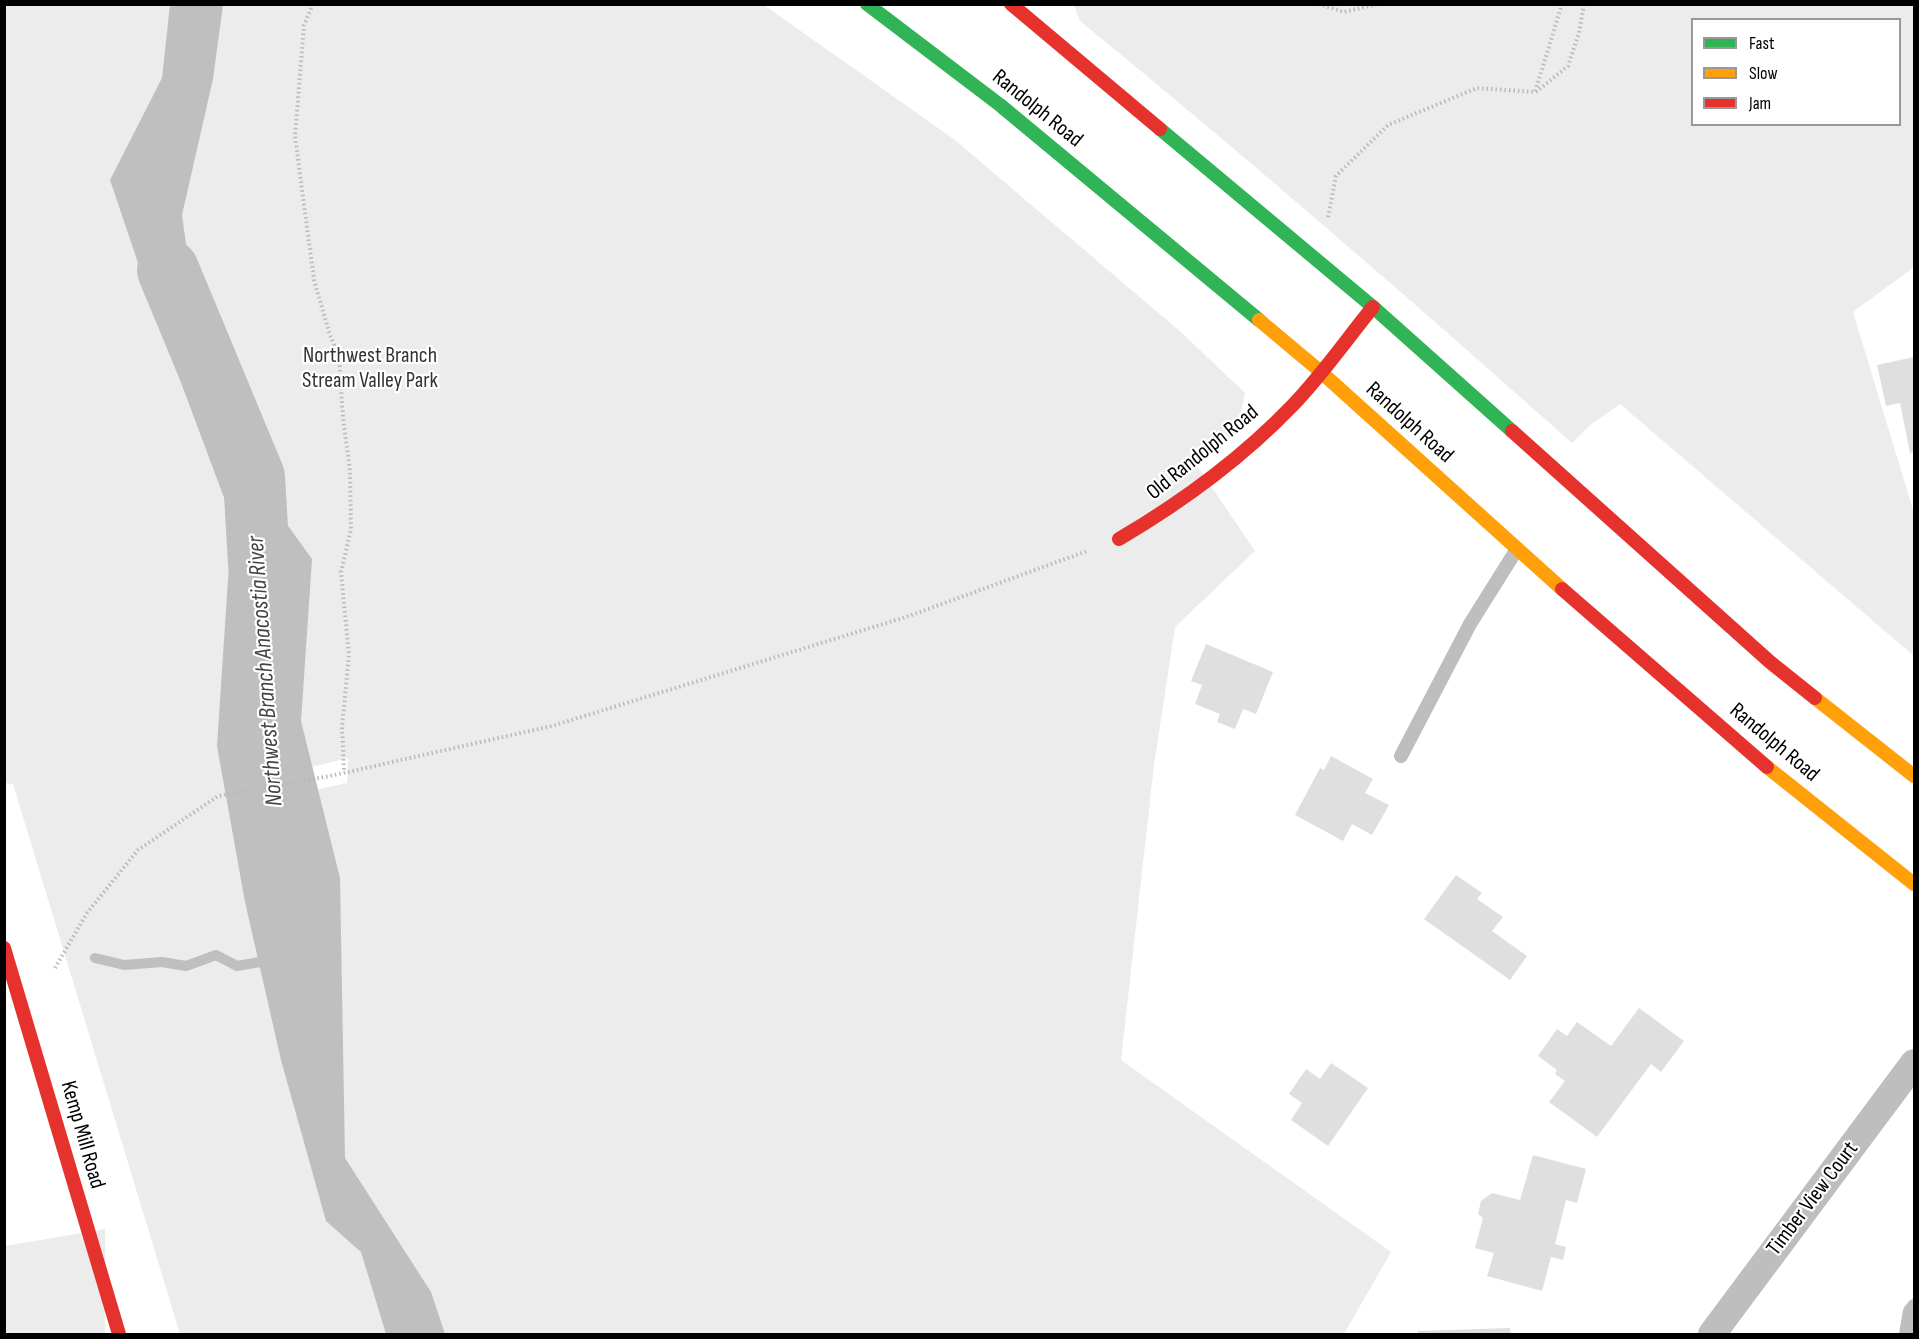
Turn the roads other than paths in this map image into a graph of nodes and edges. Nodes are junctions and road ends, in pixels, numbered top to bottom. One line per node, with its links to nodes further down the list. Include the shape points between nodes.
1 (867, 4): 4 (main road, Randolph Road, via 1000,105)
2 (1011, 4): 3 (main road)
3 (1372, 306): 4 (main road, Old Randolph Road); 8 (main road, via 1770,662)
4 (1321, 372): 5 (main road, Old Randolph Road, via 1294,405 1245,452 1163,514); 6 (main road, Randolph Road)
5 (1119, 539)
6 (1517, 549): 7 (lane, via 1470,624); 9 (main road, Randolph Road, via 1779,777)
7 (1401, 756)
8 (1914, 776)
9 (1914, 884)
10 (4, 948): 13 (main road, Kemp Mill Road)
11 (1914, 1063): 14 (street, Timber View Court)
12 (1914, 1306): 15 (lane)
13 (119, 1335)
14 (1712, 1335)
15 (1906, 1335)

